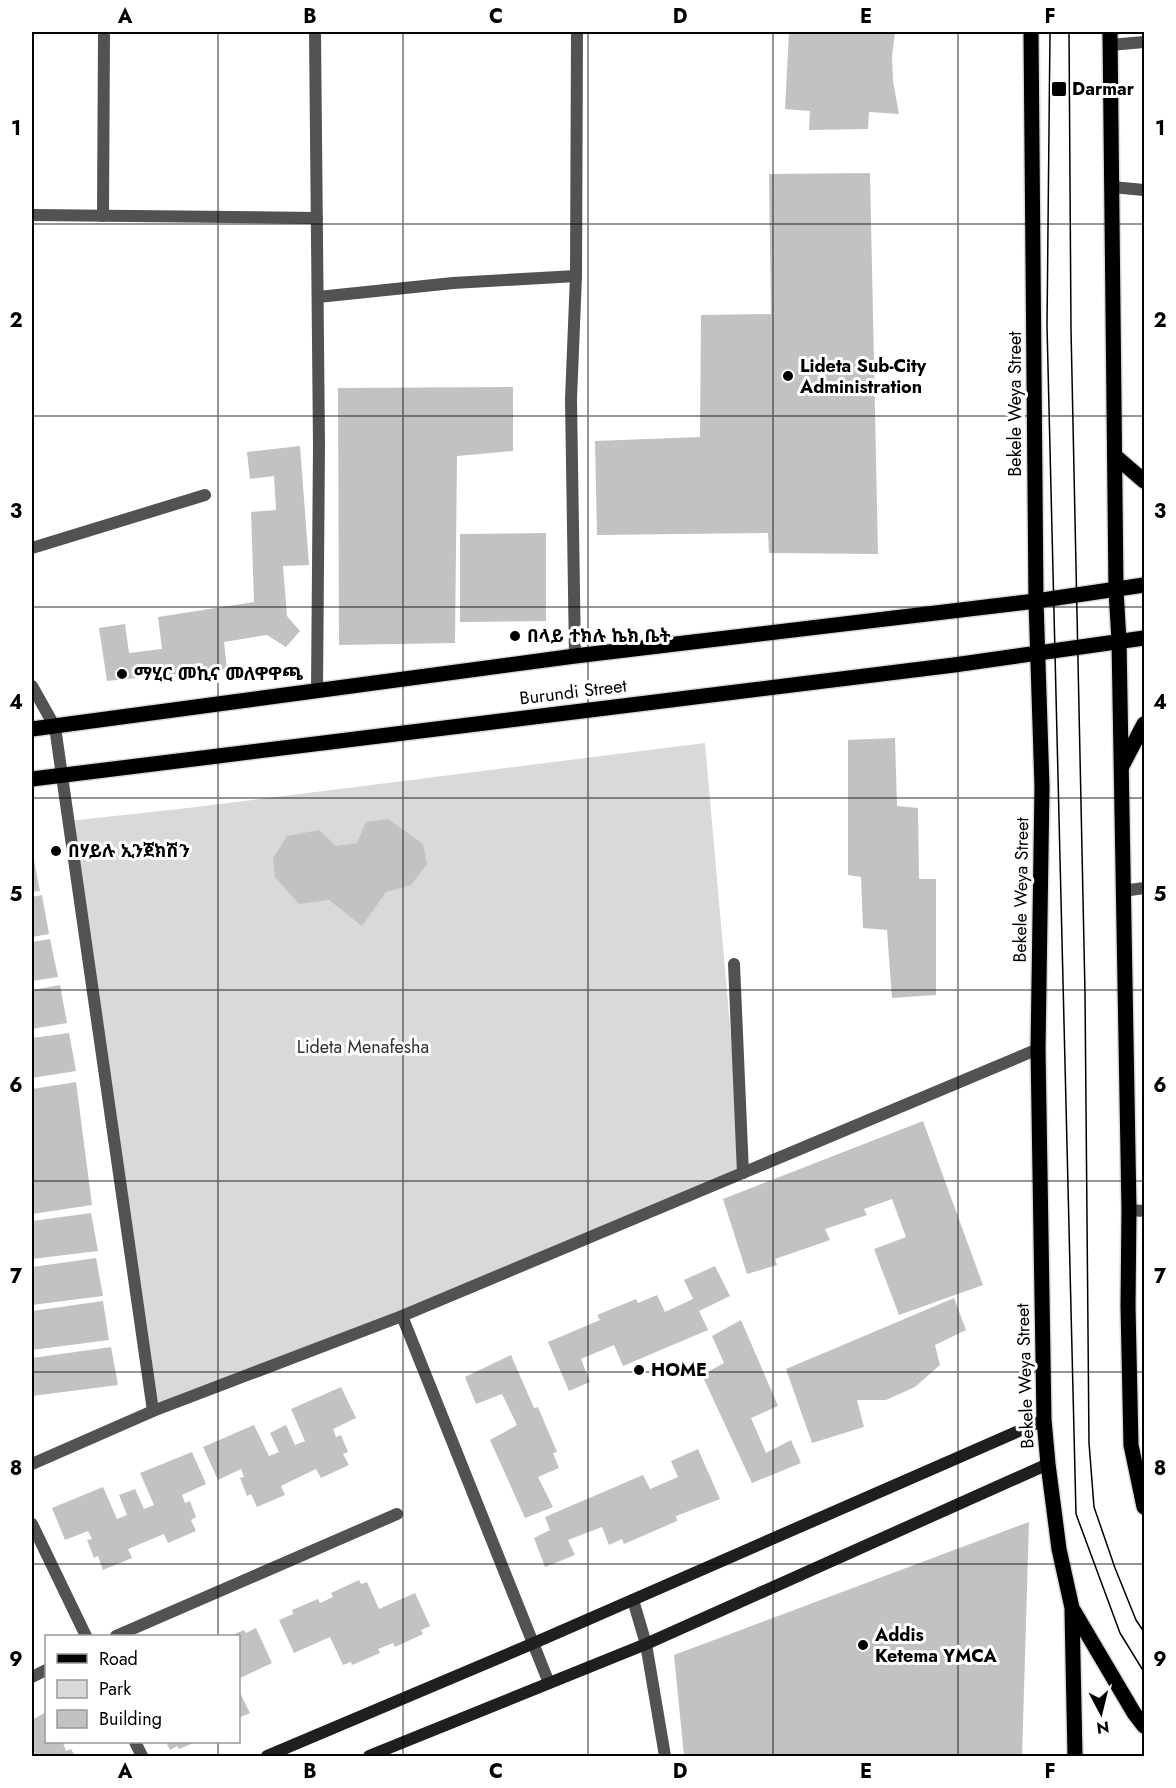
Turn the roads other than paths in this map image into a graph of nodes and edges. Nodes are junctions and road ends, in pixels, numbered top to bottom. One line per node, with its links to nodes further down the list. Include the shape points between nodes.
1 (104, 32): 10 (street)
2 (315, 32): 11 (street)
3 (577, 32): 12 (street)
4 (1031, 32): 20 (main road, Bekele Weya Street)
5 (1110, 38): 6 (street); 7 (main road)
6 (1144, 42)
7 (1112, 187): 8 (street); 14 (main road)
8 (1144, 190)
9 (32, 215): 10 (street)
10 (103, 216): 11 (street)
11 (317, 218): 13 (street)
12 (576, 276): 13 (street, via 453,283); 24 (street, via 571,399)
13 (318, 297): 26 (street)
14 (1115, 456): 15 (main road); 19 (main road)
15 (1144, 481)
16 (205, 495): 17 (street)
17 (32, 548)
18 (1144, 585): 19 (main road, Burundi Street)
19 (1116, 590): 20 (main road, Burundi Street); 22 (main road)
20 (1036, 601): 23 (main road, Bekele Weya Street); 24 (main road, Burundi Street)
21 (1144, 638): 22 (main road, Burundi Street)
22 (1119, 641): 23 (main road, Burundi Street); 30 (main road)
23 (1037, 652): 31 (main road, Burundi Street); 36 (main road, Bekele Weya Street, via 1042,787)
24 (575, 656): 26 (main road, Burundi Street)
25 (32, 686): 28 (street)
26 (317, 691): 28 (main road, Burundi Street)
27 (1144, 724): 30 (main road)
28 (55, 727): 29 (main road, Burundi Street); 31 (street)
29 (32, 729)
30 (1120, 768): 34 (main road)
31 (62, 774): 32 (main road, Burundi Street); 40 (street)
32 (32, 779)
33 (1144, 888): 34 (street)
34 (1123, 891): 38 (main road)
35 (734, 964): 37 (street)
36 (1038, 1049): 37 (street); 41 (main road, Bekele Weya Street)
37 (743, 1173): 39 (street)
38 (1137, 1210): 44 (main road, via 1128,1305 1131,1445)
39 (402, 1316): 40 (street); 51 (street)
40 (153, 1411): 42 (street)
41 (1044, 1420): 43 (main road, Bekele Weya Street); 47 (main road)
42 (32, 1464)
43 (1048, 1464): 48 (main road, Bekele Weya Street, via 1059,1549); 52 (main road)
44 (1144, 1507)
45 (396, 1514): 50 (street)
46 (32, 1524): 49 (street)
47 (633, 1600): 51 (main road); 52 (street)
48 (1072, 1608): 54 (main road, Bekele Weya Street); 58 (main road)
49 (86, 1635)
50 (118, 1635)
51 (534, 1643): 53 (street); 55 (main road)
52 (646, 1644): 53 (main road); 57 (street)
53 (549, 1683): 56 (main road)
54 (1144, 1726)
55 (267, 1756)
56 (369, 1756)
57 (665, 1756)
58 (1075, 1756)

